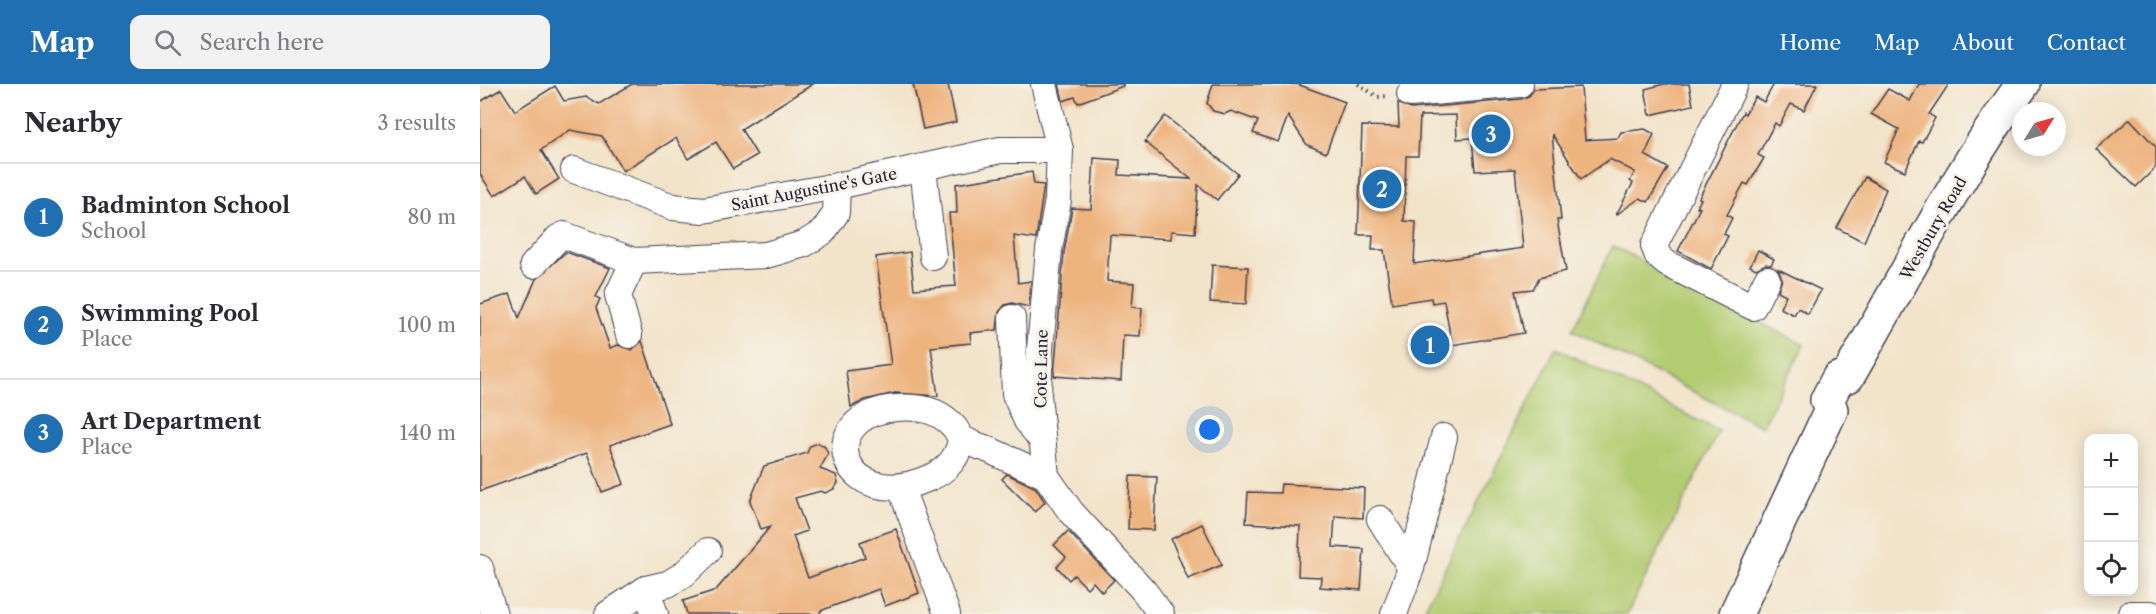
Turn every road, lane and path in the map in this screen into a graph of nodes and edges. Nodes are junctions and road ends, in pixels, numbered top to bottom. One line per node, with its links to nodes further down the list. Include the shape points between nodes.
1 (1044, 84): 7 (street, Cote Lane)
2 (1358, 84): 6 (path, via 1378,97)
3 (1520, 84): 6 (street)
4 (1735, 84): 14 (street, via 1654,246 1666,263 1753,307)
5 (2023, 84): 33 (main road, Westbury Road, via 1968,167 1848,376 1852,387 1841,408 1831,410)
6 (1410, 94)
7 (1060, 150): 8 (street, Saint Augustine's Gate, via 1000,150); 19 (street, Cote Lane, via 1058,200 1040,348 1038,395)
8 (923, 167): 10 (street, Saint Augustine's Gate); 11 (street)
9 (574, 170): 10 (street, Saint Augustine's Gate, via 673,207 704,210)
10 (837, 186): 12 (street, via 836,213 823,232 804,244 766,255)
11 (933, 257)
12 (634, 261): 13 (street, via 564,236); 16 (street, via 618,295)
13 (533, 265)
14 (1767, 279)
15 (1012, 318): 19 (street, via 1015,394 1027,421)
16 (629, 335)
17 (961, 438): 20 (street); 21 (street, via 960,449 948,466 938,474); 21 (street, via 944,417 928,409 906,407 881,409 838,433 849,467 861,478 874,485)
18 (1444, 438): 25 (street)
19 (1043, 442): 20 (street, Cote Lane)
20 (1046, 476): 31 (street, Cote Lane, via 1071,512)
21 (901, 488): 27 (street)
22 (1380, 519): 25 (street)
23 (708, 551): 26 (street, via 668,584)
24 (480, 568): 28 (street)
25 (1411, 568): 32 (street)
26 (646, 589): 29 (street); 30 (street)
27 (941, 607)
28 (494, 614)
29 (608, 614)
30 (655, 614)
31 (1161, 614)
32 (1394, 614)
33 (1736, 614)

